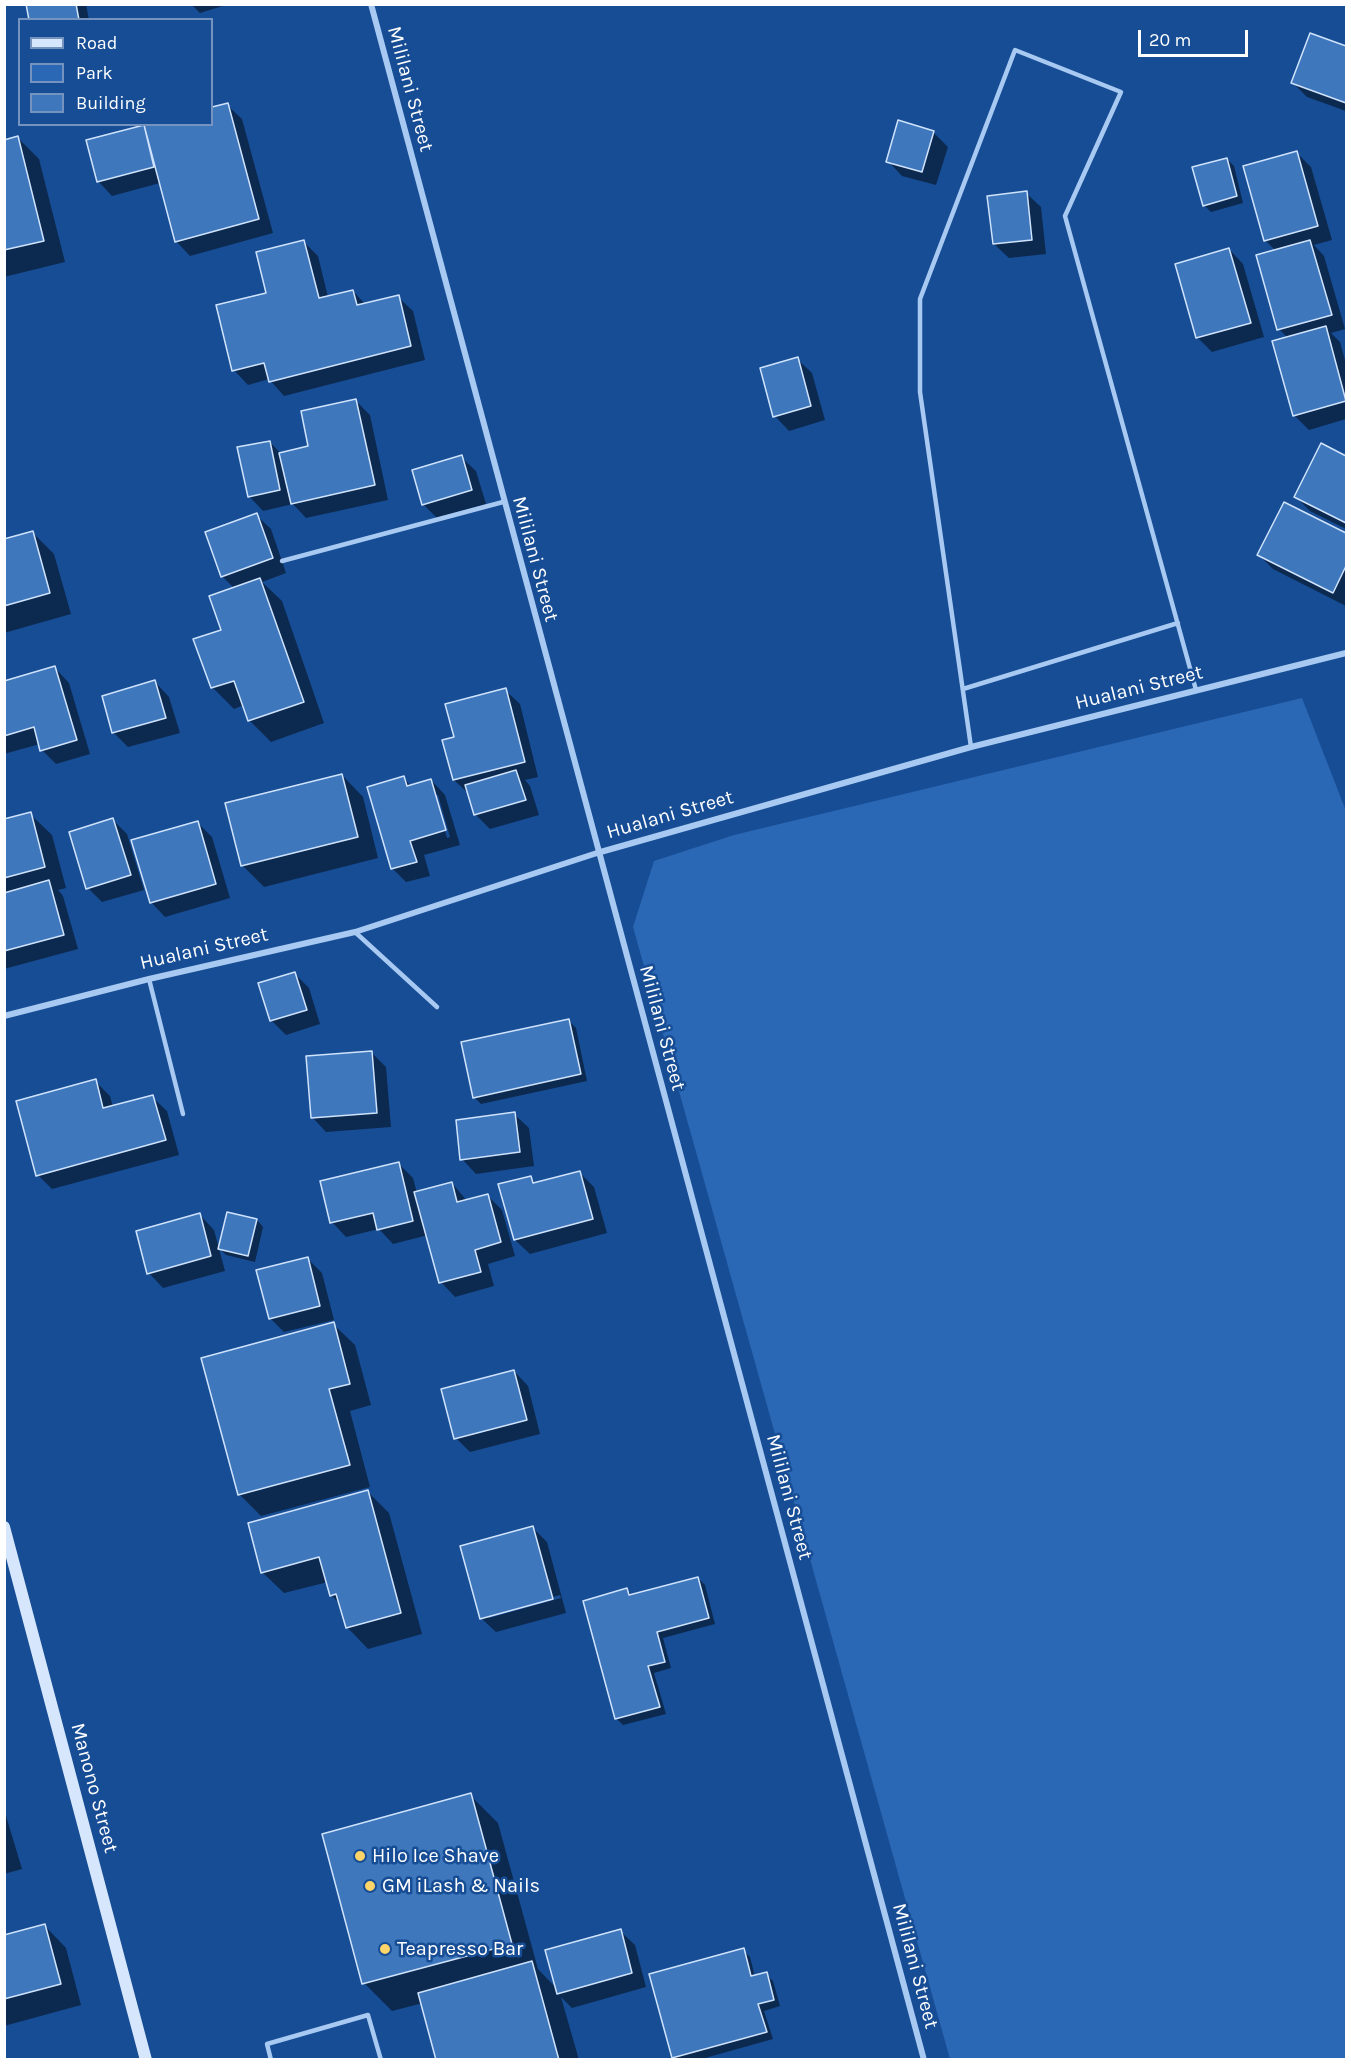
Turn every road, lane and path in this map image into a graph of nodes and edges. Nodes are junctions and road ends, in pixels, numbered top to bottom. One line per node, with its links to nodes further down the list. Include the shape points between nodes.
1 (371, 4): 2 (street, Mililani Street)
2 (503, 502): 3 (lane); 9 (street, Mililani Street)
3 (282, 561)
4 (1178, 623): 6 (lane); 6 (lane, via 1065,216 1121,92 1015,50 920,299 920,392); 7 (lane)
5 (1347, 652): 7 (street, Hualani Street)
6 (963, 690): 8 (lane)
7 (1196, 690): 8 (street, Hualani Street)
8 (971, 747): 9 (street, Hualani Street)
9 (597, 853): 10 (street, Hualani Street); 19 (street, Mililani Street)
10 (355, 932): 11 (street, Hualani Street); 12 (lane)
11 (149, 979): 13 (street, Hualani Street); 14 (lane)
12 (437, 1007)
13 (4, 1016)
14 (183, 1114)
15 (4, 1527): 16 (street, Manono Street)
16 (146, 2060)
17 (272, 2060): 18 (lane, via 267,2044 369,2015)
18 (381, 2060)
19 (924, 2060)

